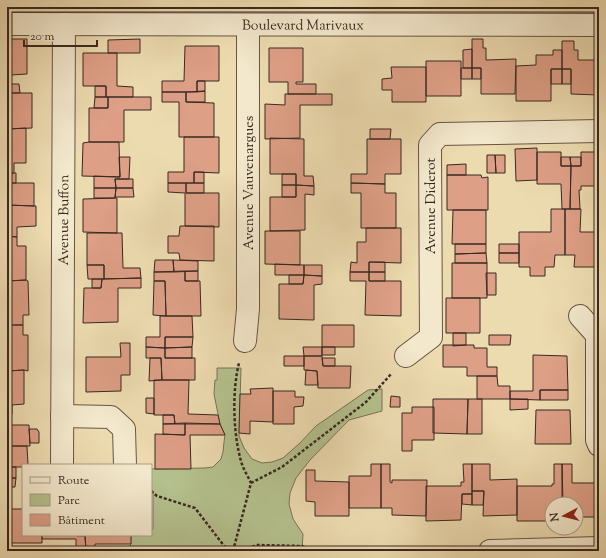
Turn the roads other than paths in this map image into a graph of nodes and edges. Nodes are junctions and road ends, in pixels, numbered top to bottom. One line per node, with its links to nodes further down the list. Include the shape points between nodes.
1 (7, 24): 2 (street, Boulevard Marivaux)
2 (64, 24): 3 (street, Boulevard Marivaux); 9 (street, Avenue Buffon)
3 (248, 24): 4 (street, Boulevard Marivaux); 7 (street, Avenue Vauvenargues, via 248,309)
4 (599, 25)
5 (599, 131): 8 (street, Avenue Diderot, via 440,134 430,145 431,337)
6 (580, 316): 10 (street, via 597,335)
7 (245, 341)
8 (406, 356)
9 (62, 416): 11 (street, Avenue Buffon); 12 (street, via 111,417 124,429)
10 (599, 445)
11 (62, 464)
12 (125, 464)
13 (599, 548): 14 (street)
14 (490, 551)

